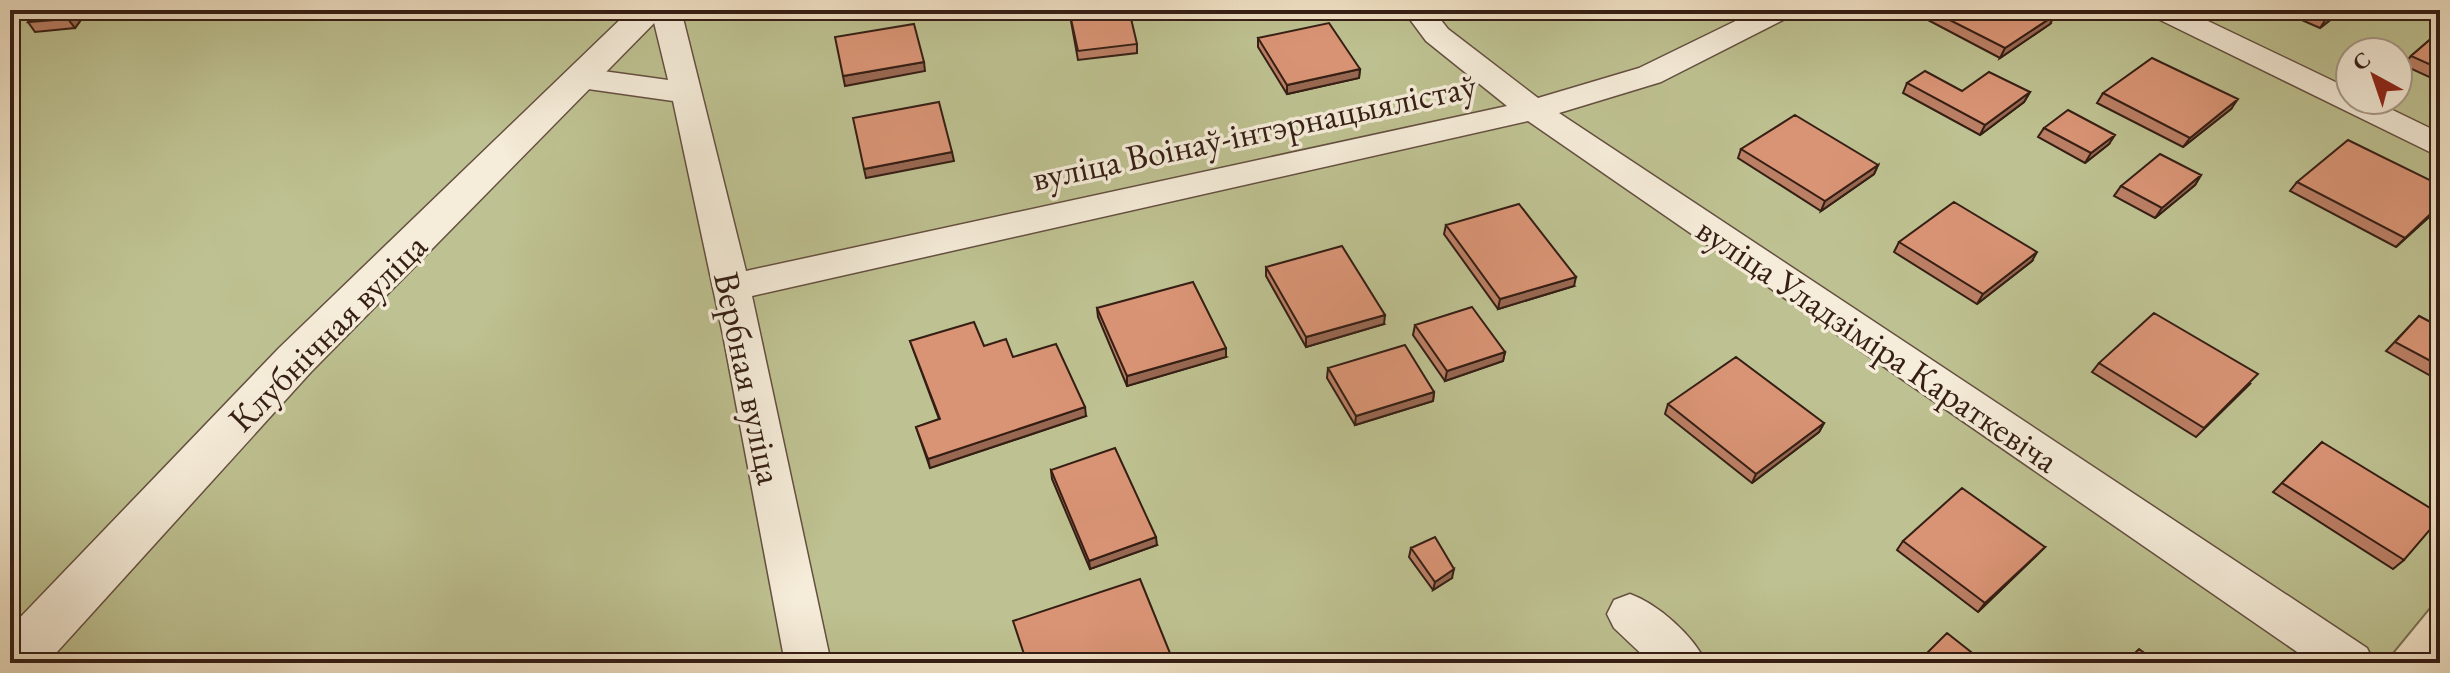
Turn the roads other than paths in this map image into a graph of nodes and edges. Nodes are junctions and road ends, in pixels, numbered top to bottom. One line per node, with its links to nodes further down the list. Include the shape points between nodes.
1 (650, 10): 6 (street, Клубнічная вуліца)
2 (666, 10): 7 (street, Вербная вуліца)
3 (1418, 10): 8 (street, вуліца Уладзіміра Караткевіча, via 1437,35)
4 (1781, 10): 8 (street, вуліца Воінаў-інтэрнацыялістаў, via 1650,75)
5 (2162, 10): 9 (street)
6 (581, 78): 7 (street); 12 (street, Клубнічная вуліца, via 295,360)
7 (688, 93): 10 (street, Вербная вуліца)
8 (1533, 110): 10 (street, вуліца Воінаў-інтэрнацыялістаў); 15 (street, вуліца Уладзіміра Караткевіча)
9 (2440, 146)
10 (730, 288): 13 (street, Вербная вуліца)
11 (1630, 614): 14 (street)
12 (12, 663)
13 (808, 663)
14 (1683, 663)
15 (2351, 663)

